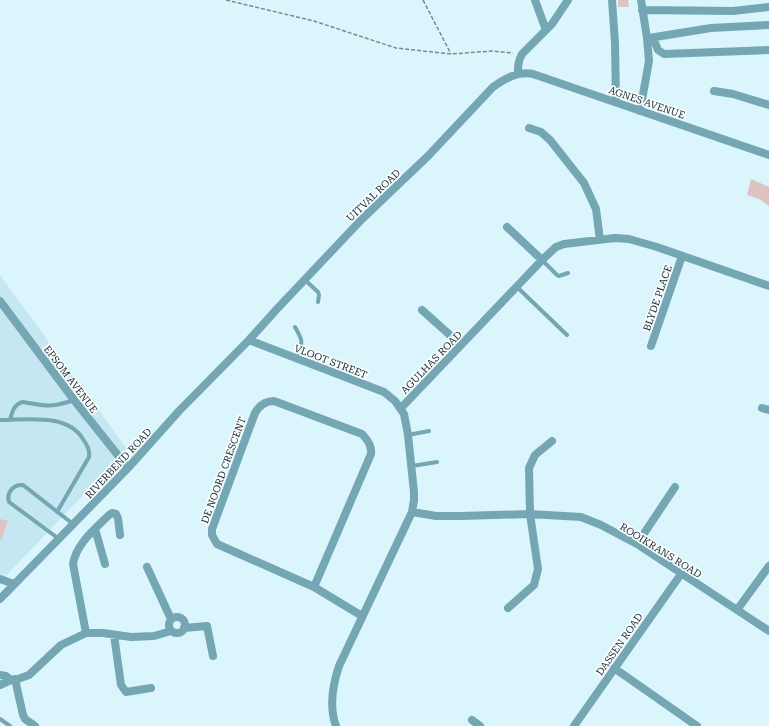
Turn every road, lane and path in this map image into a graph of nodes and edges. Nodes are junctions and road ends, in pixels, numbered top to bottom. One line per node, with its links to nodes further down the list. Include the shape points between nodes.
1 (226, 0): 13 (path, via 314,21 396,48)
2 (423, 0): 13 (path)
3 (535, 0): 10 (street)
4 (612, 0): 17 (street)
5 (641, 0): 8 (street)
6 (567, 1): 10 (street)
7 (769, 7): 8 (street, via 733,11)
8 (642, 10): 11 (street)
9 (769, 25): 11 (street, via 711,28)
10 (546, 30): 14 (street)
11 (650, 38): 12 (street, via 664,54); 19 (street, via 650,61)
12 (769, 50)
13 (451, 54): 14 (path, via 492,51)
14 (522, 54): 15 (street)
15 (518, 74): 17 (street, AGNES AVENUE, via 533,74); 27 (street, UITVAL ROAD, via 493,87)
16 (714, 91): 18 (street)
17 (616, 102): 19 (street, AGNES AVENUE)
18 (769, 105)
19 (640, 110): 21 (street, AGNES AVENUE)
20 (529, 128): 23 (street, via 541,132 550,140 584,183 596,209)
21 (769, 155)
22 (507, 227): 25 (street)
23 (600, 240): 24 (street, AGULHAS ROAD, via 629,239); 25 (street, AGULHAS ROAD, via 564,244 556,247)
24 (682, 256): 28 (street, AGULHAS ROAD); 37 (street, BLYDE PLACE)
25 (542, 260): 26 (lane, via 559,276); 29 (street, AGULHAS ROAD)
26 (568, 273)
27 (304, 280): 31 (lane, via 318,292); 35 (street, UITVAL ROAD)
28 (769, 286)
29 (516, 287): 34 (lane); 36 (street, AGULHAS ROAD)
30 (0, 301): 39 (street, EPSOM AVENUE)
31 (318, 302)
32 (422, 310): 36 (street)
33 (295, 327): 38 (lane, via 302,343)
34 (567, 334)
35 (249, 340): 38 (street, VLOOT STREET); 48 (street, RIVERBEND ROAD, via 179,411)
36 (461, 345): 40 (street, AGULHAS ROAD)
37 (651, 346)
38 (295, 358): 40 (street, VLOOT STREET, via 384,392)
39 (74, 400): 42 (lane, via 48,406 20,402 16,405); 48 (street, EPSOM AVENUE)
40 (401, 408): 44 (street, AGULHAS ROAD)
41 (0, 420): 42 (lane)
42 (10, 420): 50 (lane, via 40,419 64,424 77,431 86,443 89,456)
43 (429, 431): 44 (lane)
44 (408, 435): 47 (street, AGULHAS ROAD)
45 (552, 441): 52 (street, via 535,455 529,468)
46 (437, 462): 47 (lane)
47 (411, 466): 51 (street, AGULHAS ROAD, via 414,500)
48 (128, 468): 53 (street, RIVERBEND ROAD)
49 (675, 487): 57 (street)
50 (57, 512): 53 (lane); 56 (lane, via 23,485 16,485 9,494 9,502)
51 (412, 512): 52 (street, ROOIKRANS ROAD, via 436,516); 68 (street, AGULHAS ROAD)
52 (530, 514): 57 (street, ROOIKRANS ROAD, via 581,517); 66 (street, via 538,569 534,585)
53 (73, 524): 56 (street, RIVERBEND ROAD)
54 (95, 530): 55 (street, via 112,513 118,518); 58 (street); 73 (street, via 77,550 73,564)
55 (120, 535)
56 (59, 539): 63 (street, RIVERBEND ROAD)
57 (637, 544): 61 (street, ROOIKRANS ROAD)
58 (105, 564)
59 (769, 566): 67 (street)
60 (147, 567): 69 (street)
61 (681, 574): 67 (street, ROOIKRANS ROAD); 76 (street, DASSEN ROAD)
62 (0, 580): 63 (street)
63 (14, 584): 65 (street, RIVERBEND ROAD)
64 (314, 587): 64 (street, DE NOORD CRESCENT, via 217,544 212,534 255,413 266,402 274,401 362,434 371,446 371,454); 68 (street, DE NOORD CRESCENT)
65 (0, 599)
66 (508, 608)
67 (737, 610): 72 (street, ROOIKRANS ROAD)
68 (362, 616): 85 (street, AGULHAS ROAD, via 342,656 334,681)
69 (171, 619): 70 (street, via 177,617 183,620); 71 (street)
70 (184, 628): 71 (street, via 177,633); 75 (street, via 207,626)
71 (171, 631): 74 (street, via 154,636)
72 (769, 631)
73 (86, 633): 74 (street); 78 (street, via 61,645 29,675)
74 (114, 635): 80 (street, via 123,689 126,692)
75 (213, 656)
76 (614, 668): 87 (street, DASSEN ROAD); 88 (street)
77 (0, 675): 78 (street)
78 (13, 680): 79 (street); 84 (street, via 23,715)
79 (0, 685)
80 (151, 688)
81 (0, 719): 83 (lane)
82 (472, 720): 86 (street)
83 (10, 726)
84 (35, 726)
85 (336, 726)
86 (480, 726)
87 (574, 726)
88 (697, 726)

